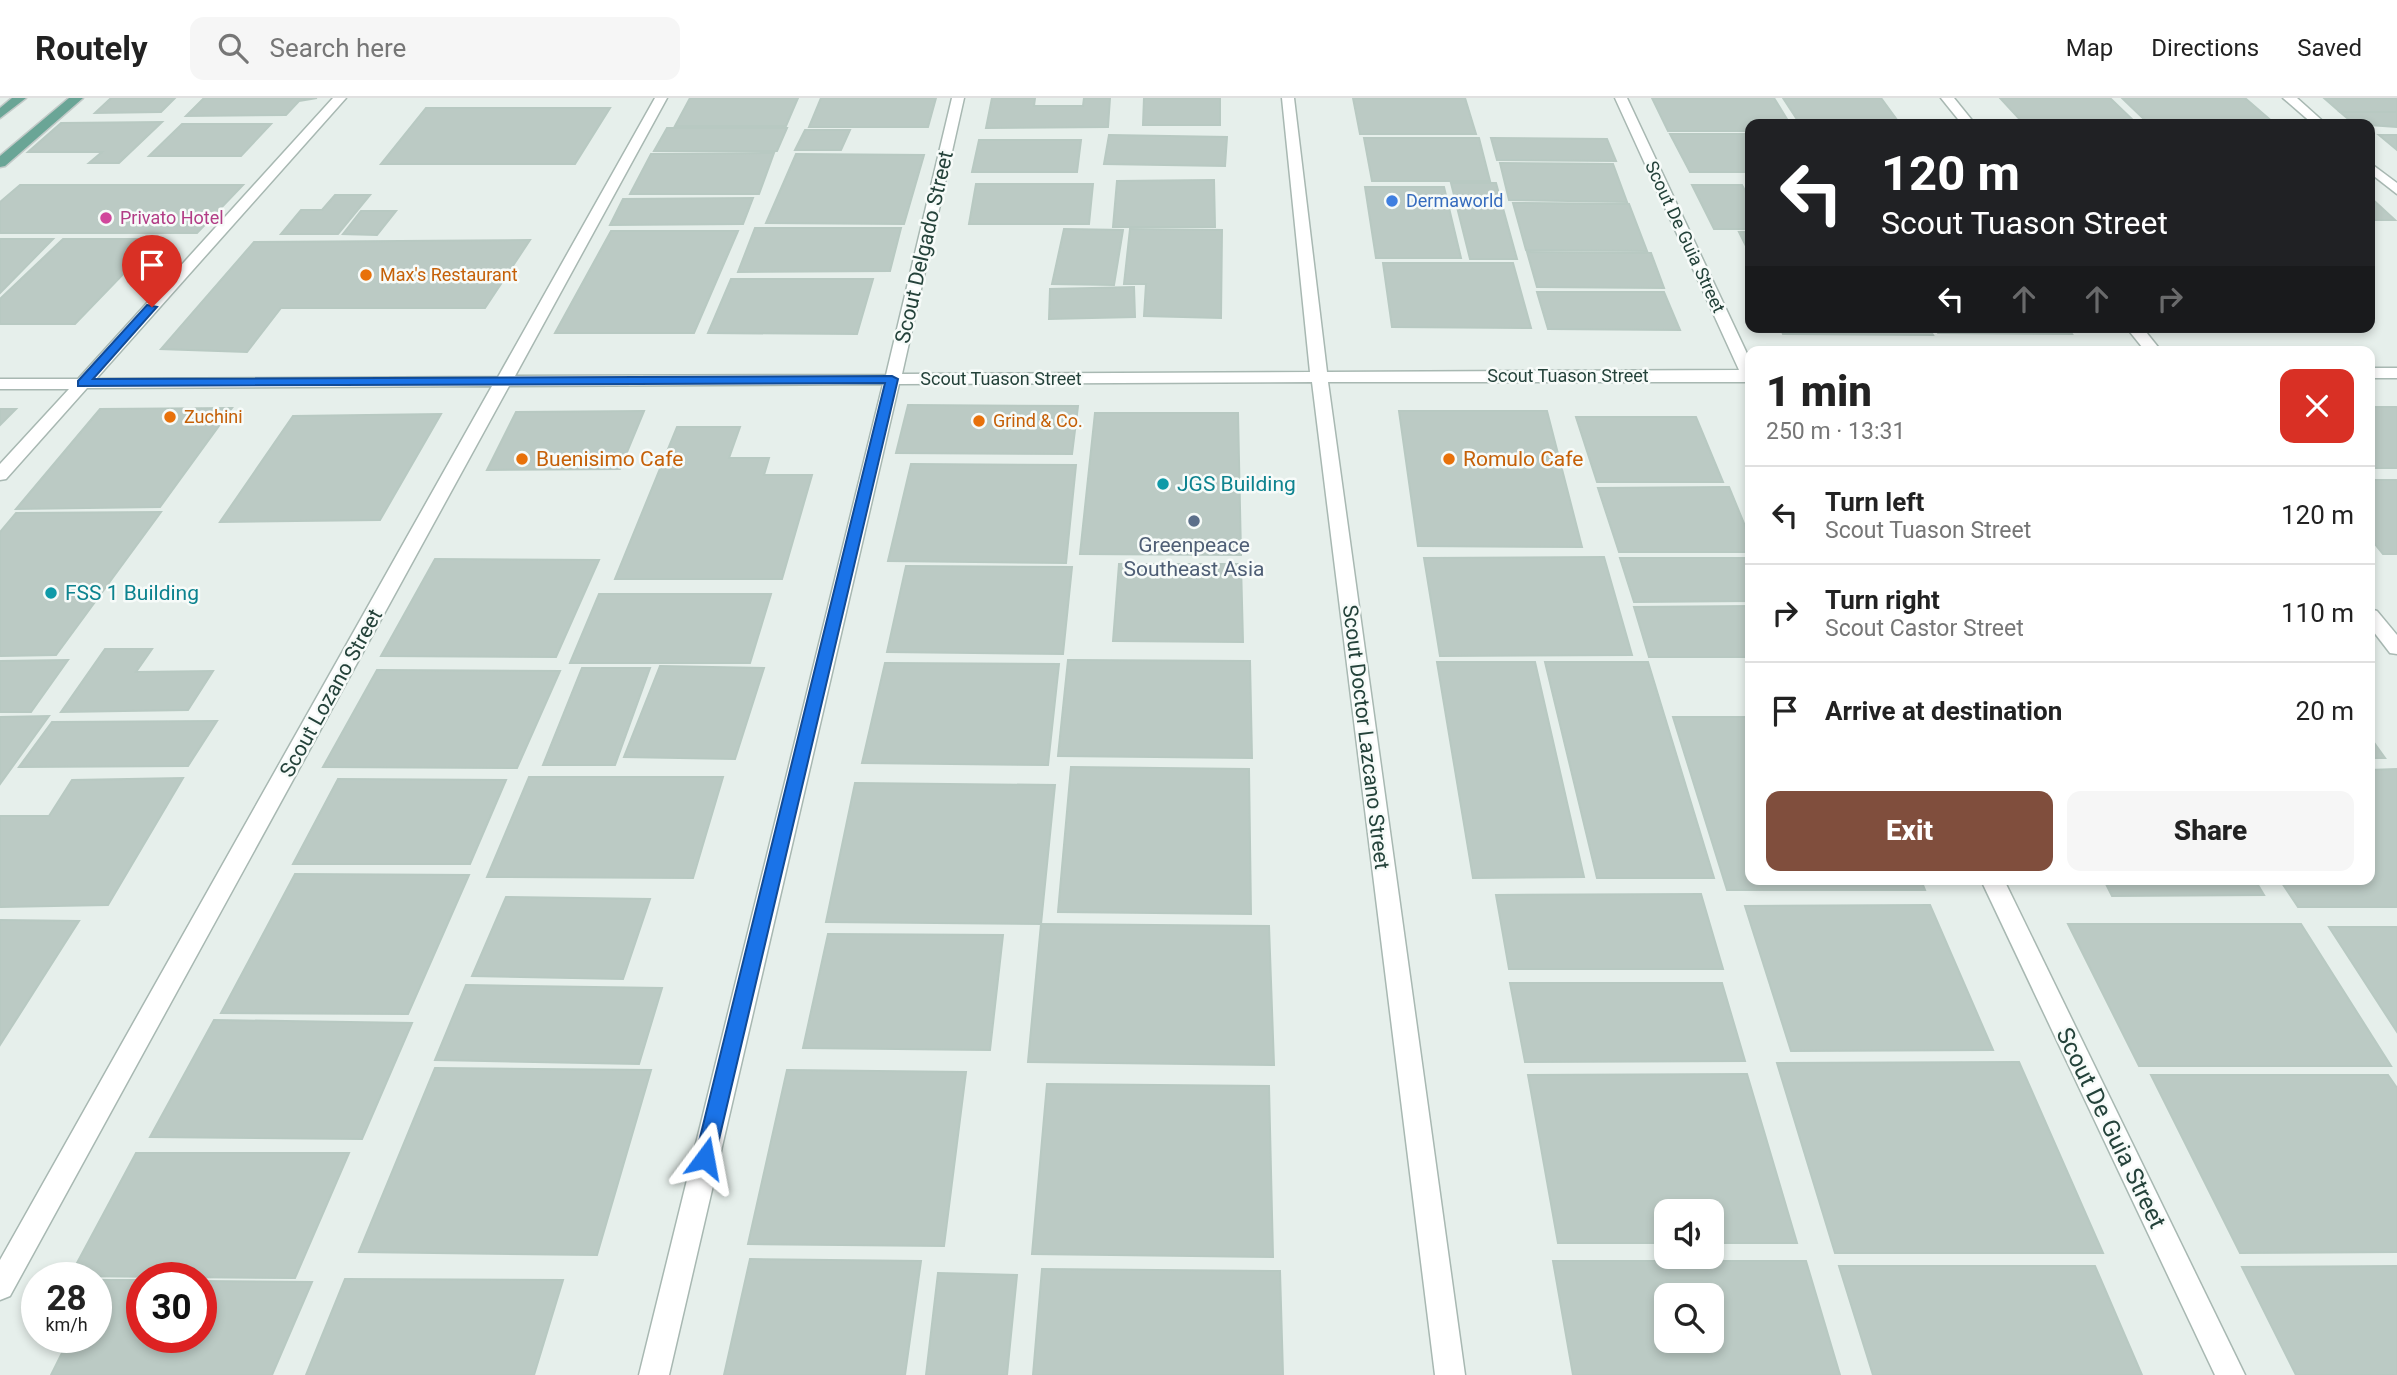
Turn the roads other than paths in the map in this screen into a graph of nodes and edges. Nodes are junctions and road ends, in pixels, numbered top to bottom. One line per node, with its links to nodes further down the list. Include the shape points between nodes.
1 (20, 98): 10 (main road)
2 (77, 98): 13 (main road)
3 (340, 98): 23 (street)
4 (662, 98): 22 (street, Scout Lozano Street)
5 (958, 98): 21 (street, Scout Delgado Street)
6 (1288, 98): 20 (street, Scout Doctor Lazcano Street)
7 (1620, 98): 16 (street, Scout De Guia Street)
8 (1947, 98): 11 (street)
9 (2289, 98): 12 (street)
10 (0, 114)
11 (1965, 119)
12 (2314, 119)
13 (0, 163)
14 (2375, 171): 15 (street)
15 (2397, 190)
16 (1745, 365)
17 (2375, 373): 18 (street)
18 (2397, 373)
19 (1745, 376): 20 (street, Scout Tuason Street)
20 (1319, 377): 21 (street, Scout Tuason Street); 31 (street, Scout Doctor Lazcano Street)
21 (892, 379): 22 (street, Scout Tuason Street); 30 (street, Scout Delgado Street)
22 (505, 381): 23 (street, Scout Tuason Street); 29 (street, Scout Lozano Street)
23 (83, 383): 24 (street, Scout Tuason Street); 25 (street)
24 (0, 384)
25 (0, 475)
26 (2375, 621): 27 (street)
27 (2397, 648)
28 (1994, 885): 32 (street, Scout De Guia Street)
29 (0, 1287)
30 (654, 1375)
31 (1450, 1375)
32 (2230, 1375)

